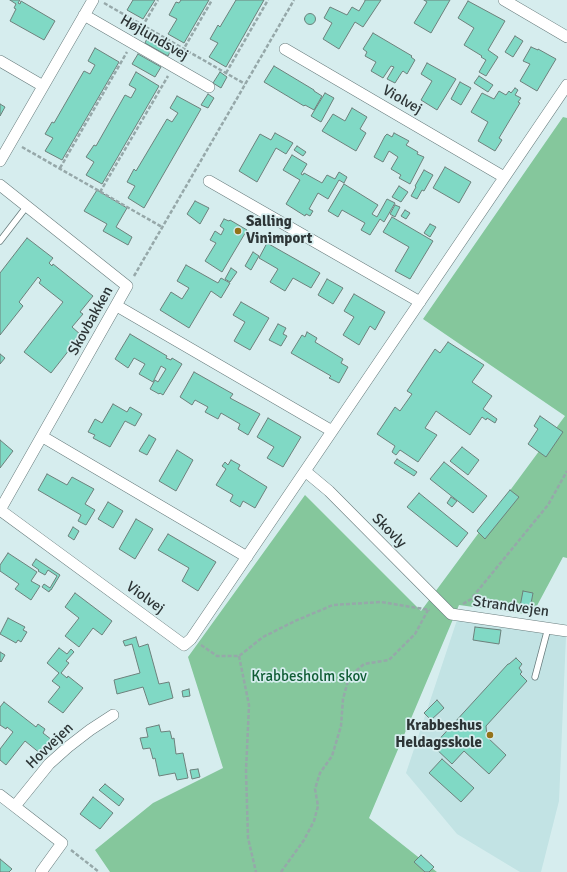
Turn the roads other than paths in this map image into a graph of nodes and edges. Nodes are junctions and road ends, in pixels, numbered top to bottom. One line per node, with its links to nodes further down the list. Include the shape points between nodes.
1 (93, 0): 3 (street)
2 (504, 0): 4 (street)
3 (84, 15): 8 (street); 9 (street, Højlundsvej)
4 (567, 37)
5 (285, 49): 11 (street, Violvej)
6 (0, 61): 8 (street)
7 (567, 85): 11 (street)
8 (43, 86): 10 (street)
9 (209, 87)
10 (0, 161)
11 (504, 177): 16 (street)
12 (209, 181): 16 (street)
13 (0, 185): 14 (street, Skovbakken)
14 (27, 206): 15 (lane); 17 (street, Skovbakken, via 127,286)
15 (0, 241)
16 (420, 302): 18 (street)
17 (117, 306): 18 (street); 19 (street, Skovbakken)
18 (332, 431): 20 (street)
19 (43, 437): 21 (street, Skovbakken); 22 (street)
20 (305, 471): 22 (street); 23 (street, Skovly, via 329,491)
21 (0, 510): 22 (street, Violvej, via 184,645 191,639)
22 (247, 557)
23 (451, 614): 24 (street, Strandvejen)
24 (548, 628): 25 (street, Strandvejen); 26 (lane)
25 (567, 631)
26 (535, 677)
27 (113, 715): 29 (street, Hovvejen, via 90,730 49,764)
28 (0, 794): 29 (street)
29 (15, 806): 30 (street, via 62,843)
30 (41, 872)

